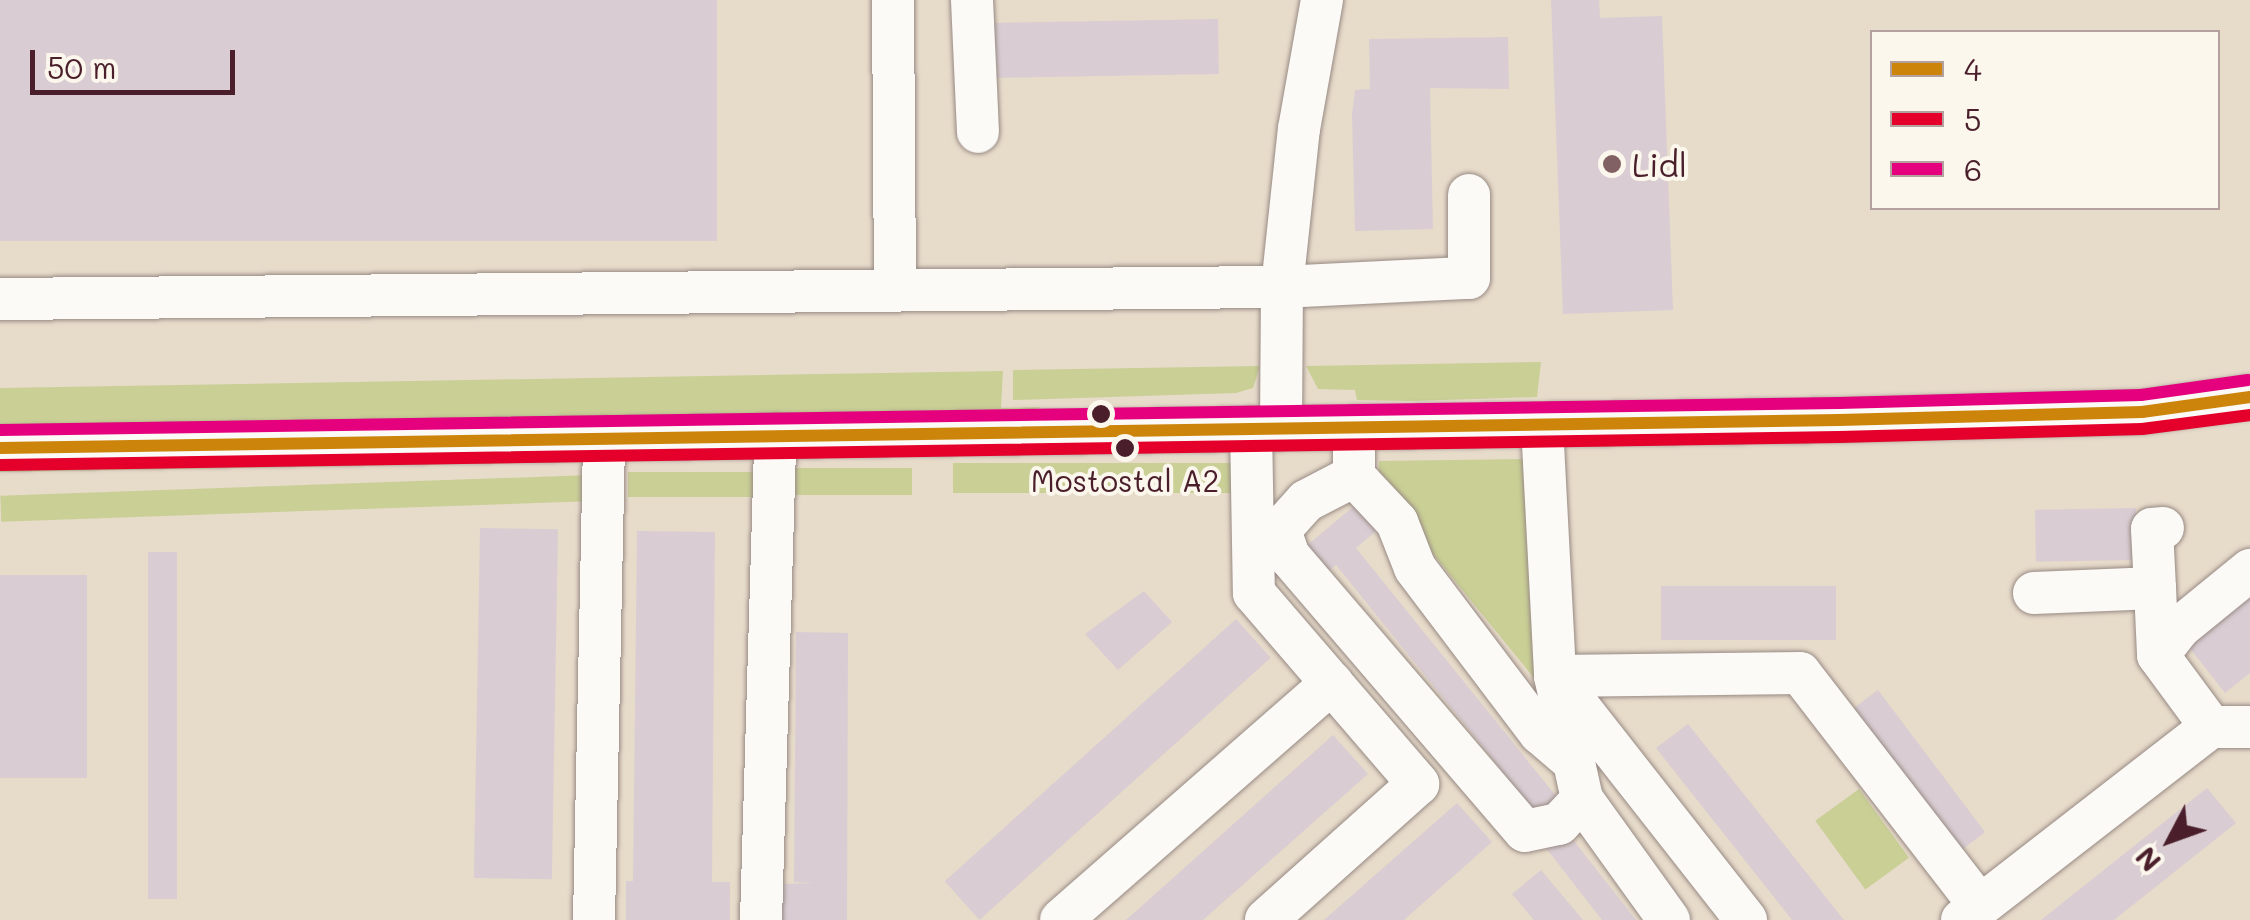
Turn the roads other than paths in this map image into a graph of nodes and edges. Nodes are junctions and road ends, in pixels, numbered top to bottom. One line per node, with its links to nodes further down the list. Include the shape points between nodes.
1 (893, 0): 7 (street)
2 (972, 0): 4 (street)
3 (1322, 0): 6 (street)
4 (978, 132)
5 (1469, 195): 6 (street, via 1469,278)
6 (1282, 287): 7 (street); 14 (street)
7 (896, 290): 8 (street)
8 (0, 299)
9 (2250, 397): 10 (street)
10 (2142, 412): 11 (street); 12 (street)
11 (2250, 421)
12 (1542, 424): 13 (street); 24 (street)
13 (1352, 427): 14 (street); 18 (street)
14 (1266, 428): 15 (street); 25 (street, via 1254,593)
15 (775, 435): 16 (street); 30 (street)
16 (604, 438): 17 (street); 29 (street)
17 (0, 448)
18 (1354, 476): 27 (street, via 1397,522 1415,568); 27 (street, via 1306,501 1280,530 1289,556 1525,831 1559,824)
19 (2163, 528): 21 (street, via 2152,529)
20 (2250, 570): 23 (street, via 2179,628)
21 (2154, 588): 22 (street); 23 (street)
22 (2034, 592)
23 (2158, 655): 26 (street)
24 (1554, 676): 27 (street); 28 (street, via 1800,673); 34 (street)
25 (1332, 683): 31 (street); 32 (street, via 1418,784)
26 (2230, 727): 28 (street)
27 (1578, 781): 33 (street)
28 (1971, 913)
29 (594, 920)
30 (761, 920)
31 (1061, 920)
32 (1266, 920)
33 (1669, 920)
34 (1746, 920)

